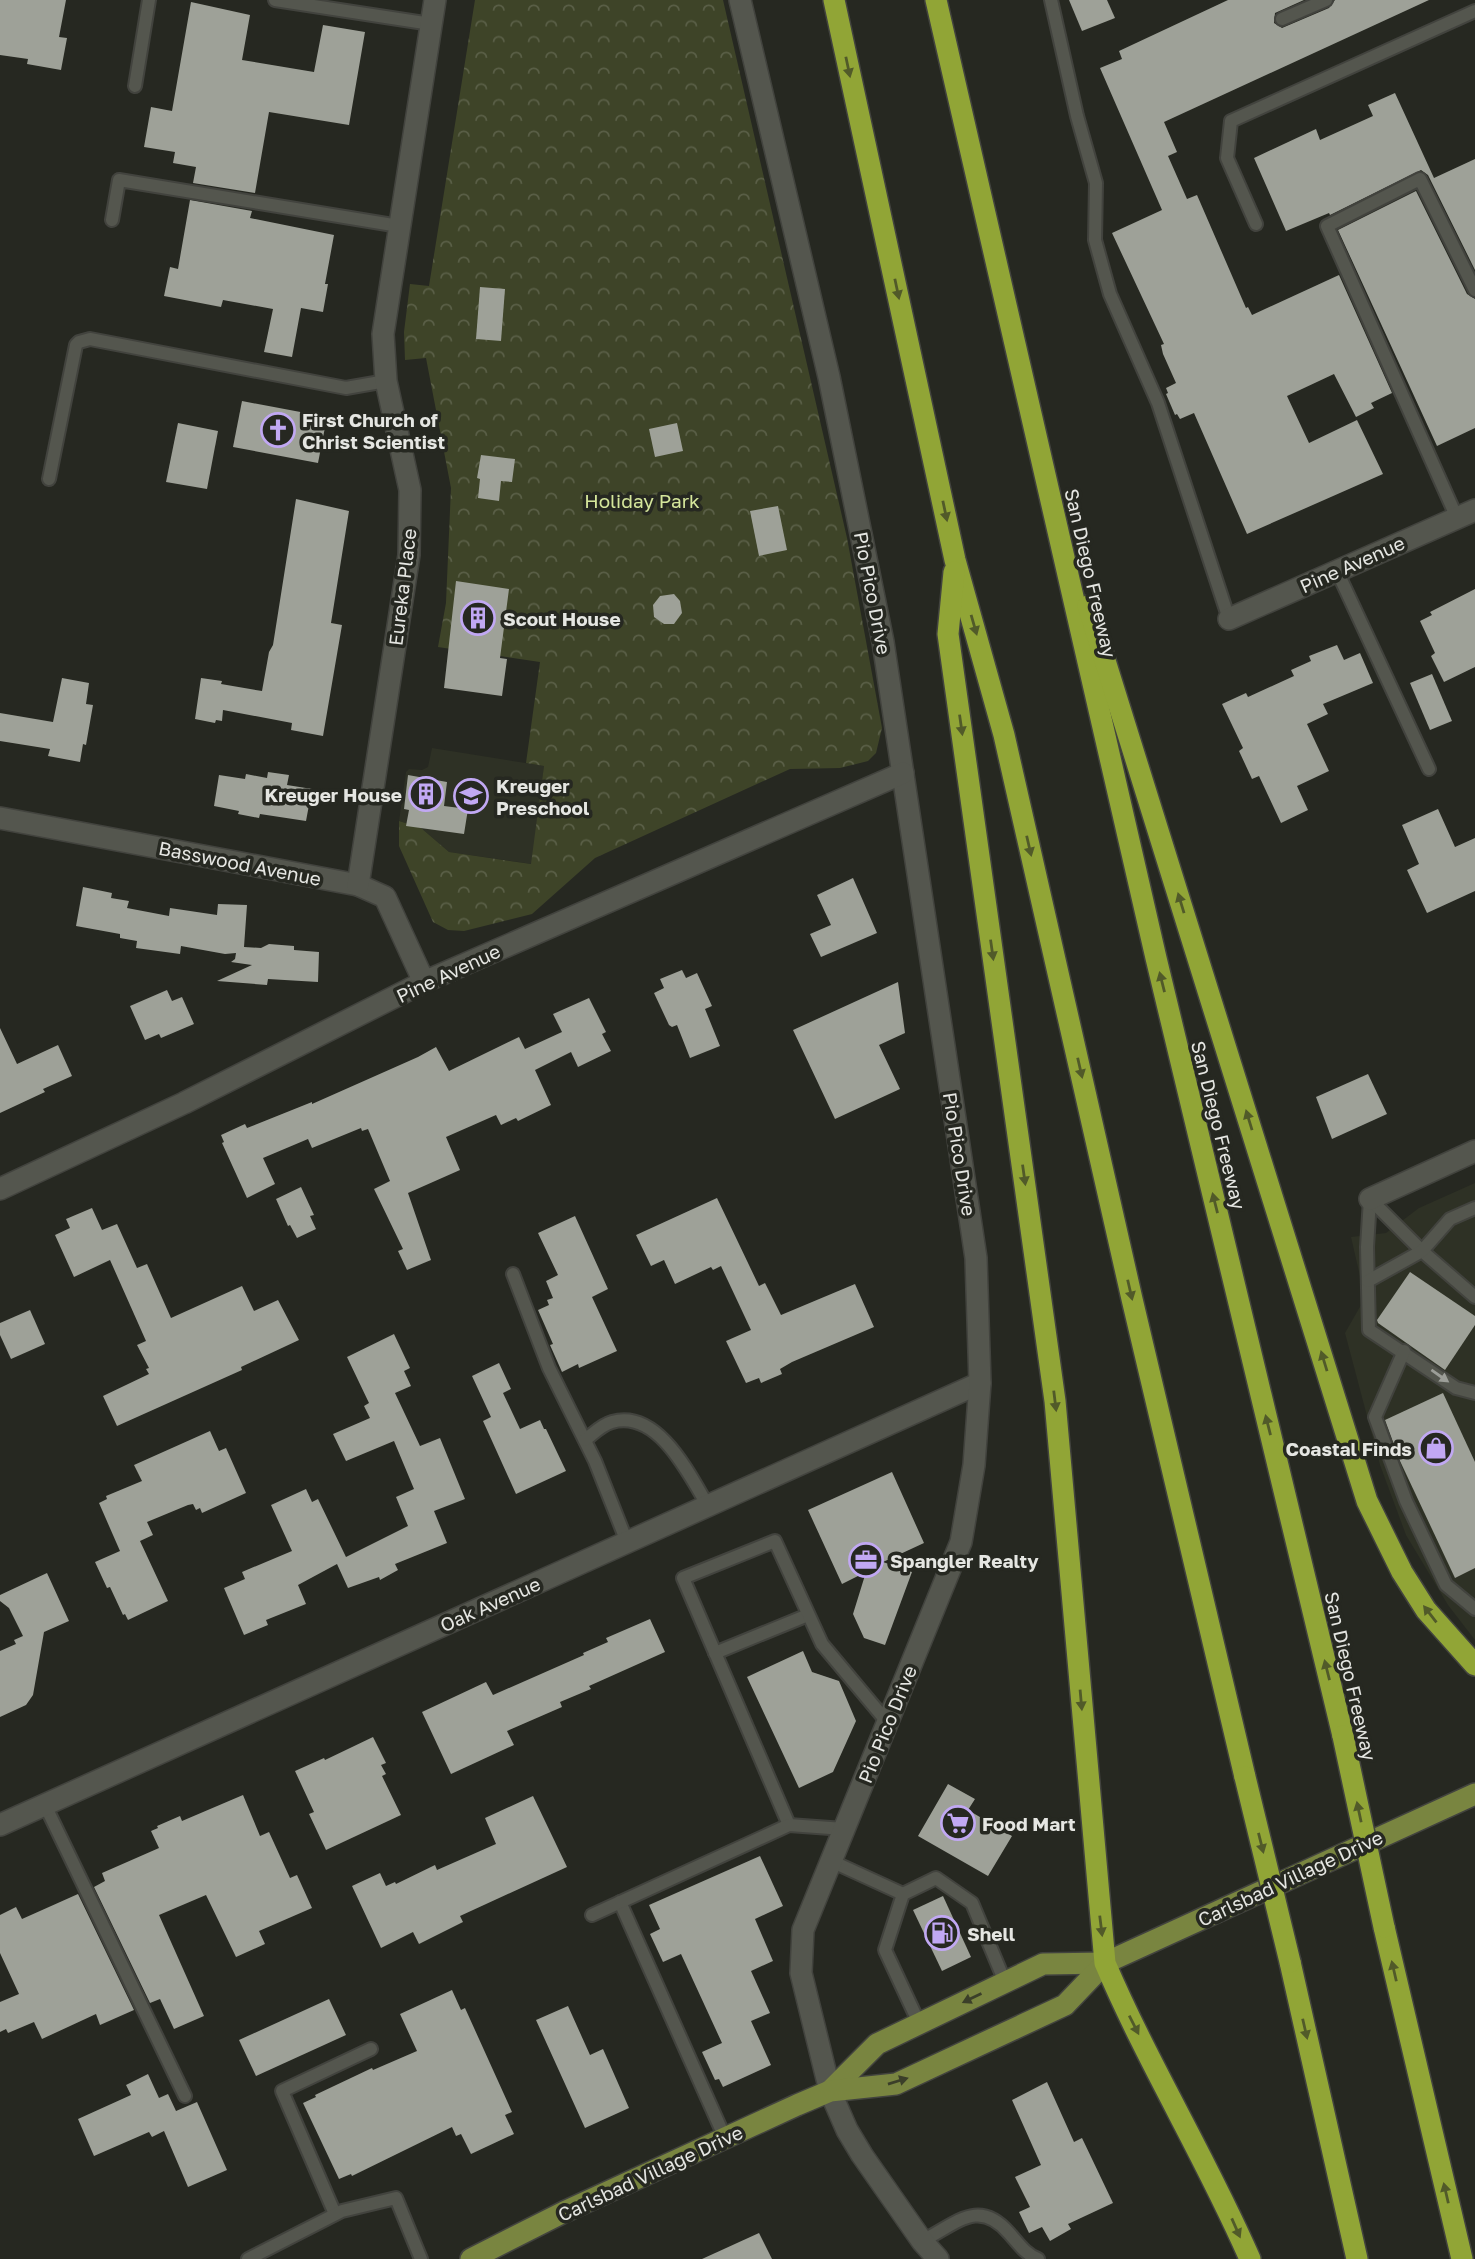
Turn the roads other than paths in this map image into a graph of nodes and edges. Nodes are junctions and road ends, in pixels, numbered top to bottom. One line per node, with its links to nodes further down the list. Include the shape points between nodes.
1 (149, 0): 12 (lane)
2 (275, 0): 11 (lane)
3 (432, 0): 11 (street, Eureka Place)
4 (740, 0): 25 (street, Pio Pico Drive, via 829,377 883,642)
5 (834, 0): 21 (highway, one-way to 21)
6 (936, 0): 18 (highway, San Diego Freeway)
7 (1051, 0): 23 (lane, via 1096,183 1095,240 1110,294 1158,403)
8 (1326, 0): 10 (lane)
9 (1475, 11): 14 (lane, via 1231,121 1227,158)
10 (1282, 19)
11 (431, 24): 15 (street, Eureka Place)
12 (135, 86)
13 (112, 220): 15 (lane, via 119,180)
14 (1256, 224)
15 (399, 226): 17 (street, Eureka Place, via 383,334)
16 (1475, 290): 20 (lane, via 1420,179 1327,226)
17 (386, 381): 19 (lane, via 346,388 85,340 76,345); 27 (street, Eureka Place, via 410,490 410,555)
18 (1041, 454): 46 (highway, one-way to 18, via 1426,1610 1367,1501); 73 (highway, San Diego Freeway, one-way to 18, bridge)
19 (49, 479)
20 (1466, 514): 22 (street, Pine Avenue)
21 (955, 559): 57 (highway, one-way to 57, via 948,634 1055,1401); 72 (highway, one-way to 72, bridge, via 1004,735)
22 (1337, 571): 23 (street, Pine Avenue); 24 (lane)
23 (1229, 619)
24 (1429, 769)
25 (903, 774): 28 (street, Pine Avenue); 38 (street, Pio Pico Drive, via 976,1258)
26 (0, 818): 27 (street, Basswood Avenue)
27 (358, 885): 28 (street, Basswood Avenue, via 385,897)
28 (424, 982): 30 (street, Pine Avenue, via 184,1104)
29 (1475, 1152): 31 (street)
30 (0, 1189)
31 (1370, 1199): 33 (lane); 35 (lane)
32 (1475, 1208): 33 (lane, via 1450,1219)
33 (1422, 1251): 35 (lane); 36 (lane)
34 (513, 1274): 40 (lane, via 549,1367)
35 (1368, 1281): 37 (lane, via 1369,1330)
36 (1475, 1297)
37 (1404, 1351): 39 (lane, one-way to 39, via 1457,1388); 43 (lane, via 1375,1417 1406,1501 1446,1585)
38 (980, 1382): 41 (street, Oak Avenue); 47 (street, Pio Pico Drive, via 974,1465 961,1542)
39 (1475, 1393)
40 (585, 1440): 41 (lane, via 614,1421 657,1431); 42 (lane)
41 (708, 1506): 42 (street, Oak Avenue)
42 (627, 1542): 49 (street, Oak Avenue)
43 (1475, 1609)
44 (808, 1615): 45 (lane); 45 (lane, via 775,1541 683,1578); 47 (lane, via 822,1644)
45 (715, 1653): 51 (lane)
46 (1475, 1665)
47 (888, 1723): 52 (street, Pio Pico Drive)
48 (1475, 1794): 57 (main road, Carlsbad Village Drive)
49 (45, 1805): 50 (street, Oak Avenue); 62 (lane)
50 (0, 1825)
51 (789, 1825): 52 (lane); 55 (lane)
52 (844, 1829): 53 (street, Pio Pico Drive)
53 (831, 1861): 54 (lane); 61 (street, Pio Pico Drive, via 803,1930 801,1973)
54 (902, 1894): 58 (lane, via 936,1878 972,1903); 59 (lane, via 885,1950)
55 (620, 1902): 56 (lane); 63 (lane)
56 (592, 1914)
57 (1105, 1963): 58 (main road, Carlsbad Village Drive, via 1043,1964); 61 (main road, Carlsbad Village Drive, one-way to 57, via 896,2084 1065,2005); 71 (highway, one-way to 71)
58 (1005, 1982): 59 (main road, Carlsbad Village Drive, one-way to 59)
59 (919, 2023): 61 (main road, Carlsbad Village Drive, via 877,2044)
60 (371, 2049): 64 (lane, via 282,2091)
61 (830, 2091): 63 (main road, Carlsbad Village Drive); 65 (street, Pio Pico Drive, via 862,2155)
62 (185, 2096)
63 (725, 2138): 68 (main road, Carlsbad Village Drive)
64 (335, 2214): 66 (lane); 67 (lane, via 396,2198)
65 (922, 2241): 69 (street, Pio Pico Drive); 70 (lane, via 966,2215 979,2215 1002,2225)
66 (248, 2259)
67 (421, 2259)
68 (471, 2259)
69 (938, 2259)
70 (1038, 2259)
71 (1250, 2259)
72 (1357, 2259)
73 (1462, 2259)

